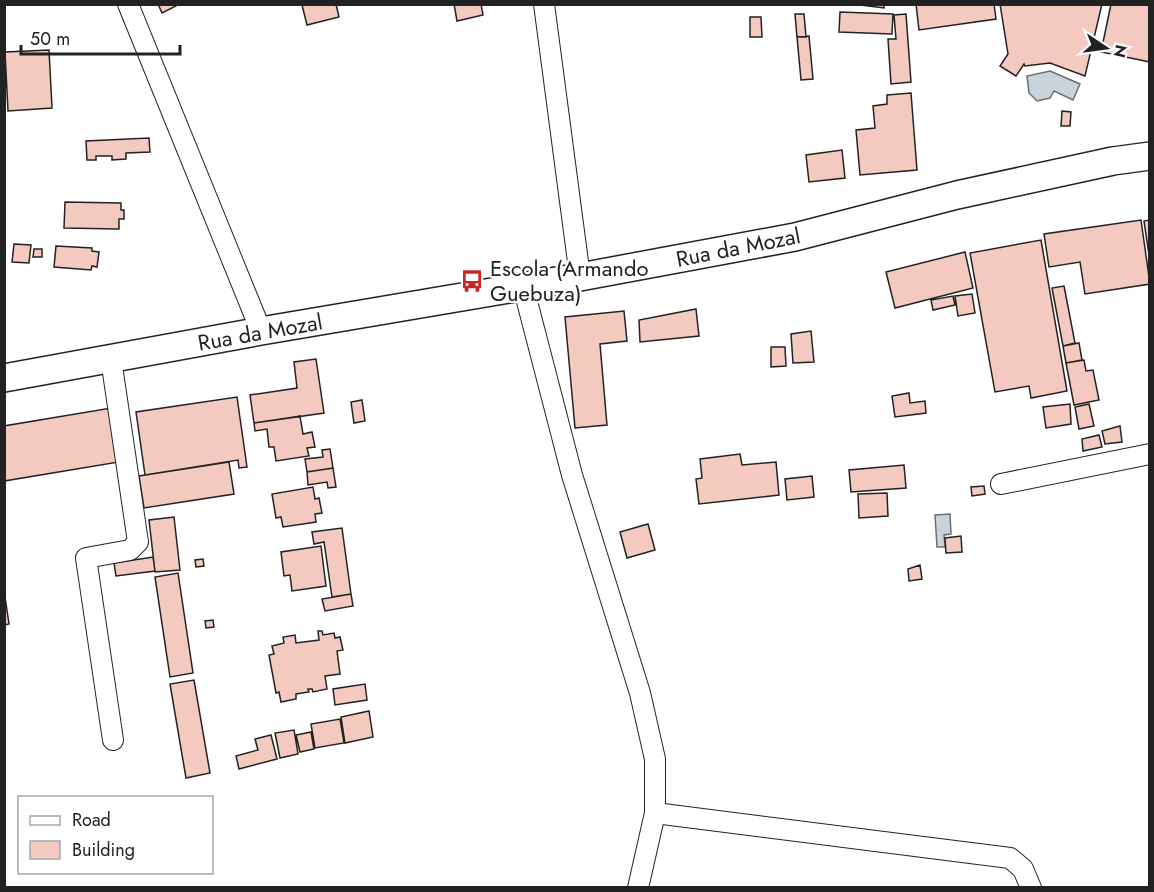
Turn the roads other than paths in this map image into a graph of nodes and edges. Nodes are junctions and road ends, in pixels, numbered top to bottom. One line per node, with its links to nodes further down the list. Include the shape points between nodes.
1 (128, 4): 6 (street)
2 (544, 4): 4 (street)
3 (1149, 156): 4 (main road, Rua da Mozal, via 968,193 795,237)
4 (580, 278): 5 (main road, Rua da Mozal)
5 (523, 286): 6 (main road, Rua da Mozal); 12 (street, via 572,475 640,693 655,759)
6 (261, 331): 7 (main road, Rua da Mozal)
7 (111, 359): 8 (main road, Rua da Mozal); 11 (street, via 138,542 130,550 87,558)
8 (4, 378)
9 (1149, 454): 10 (street)
10 (1001, 484)
11 (113, 740)
12 (655, 813): 13 (street); 14 (street, via 1010,858 1023,869)
13 (638, 888)
14 (1032, 888)

